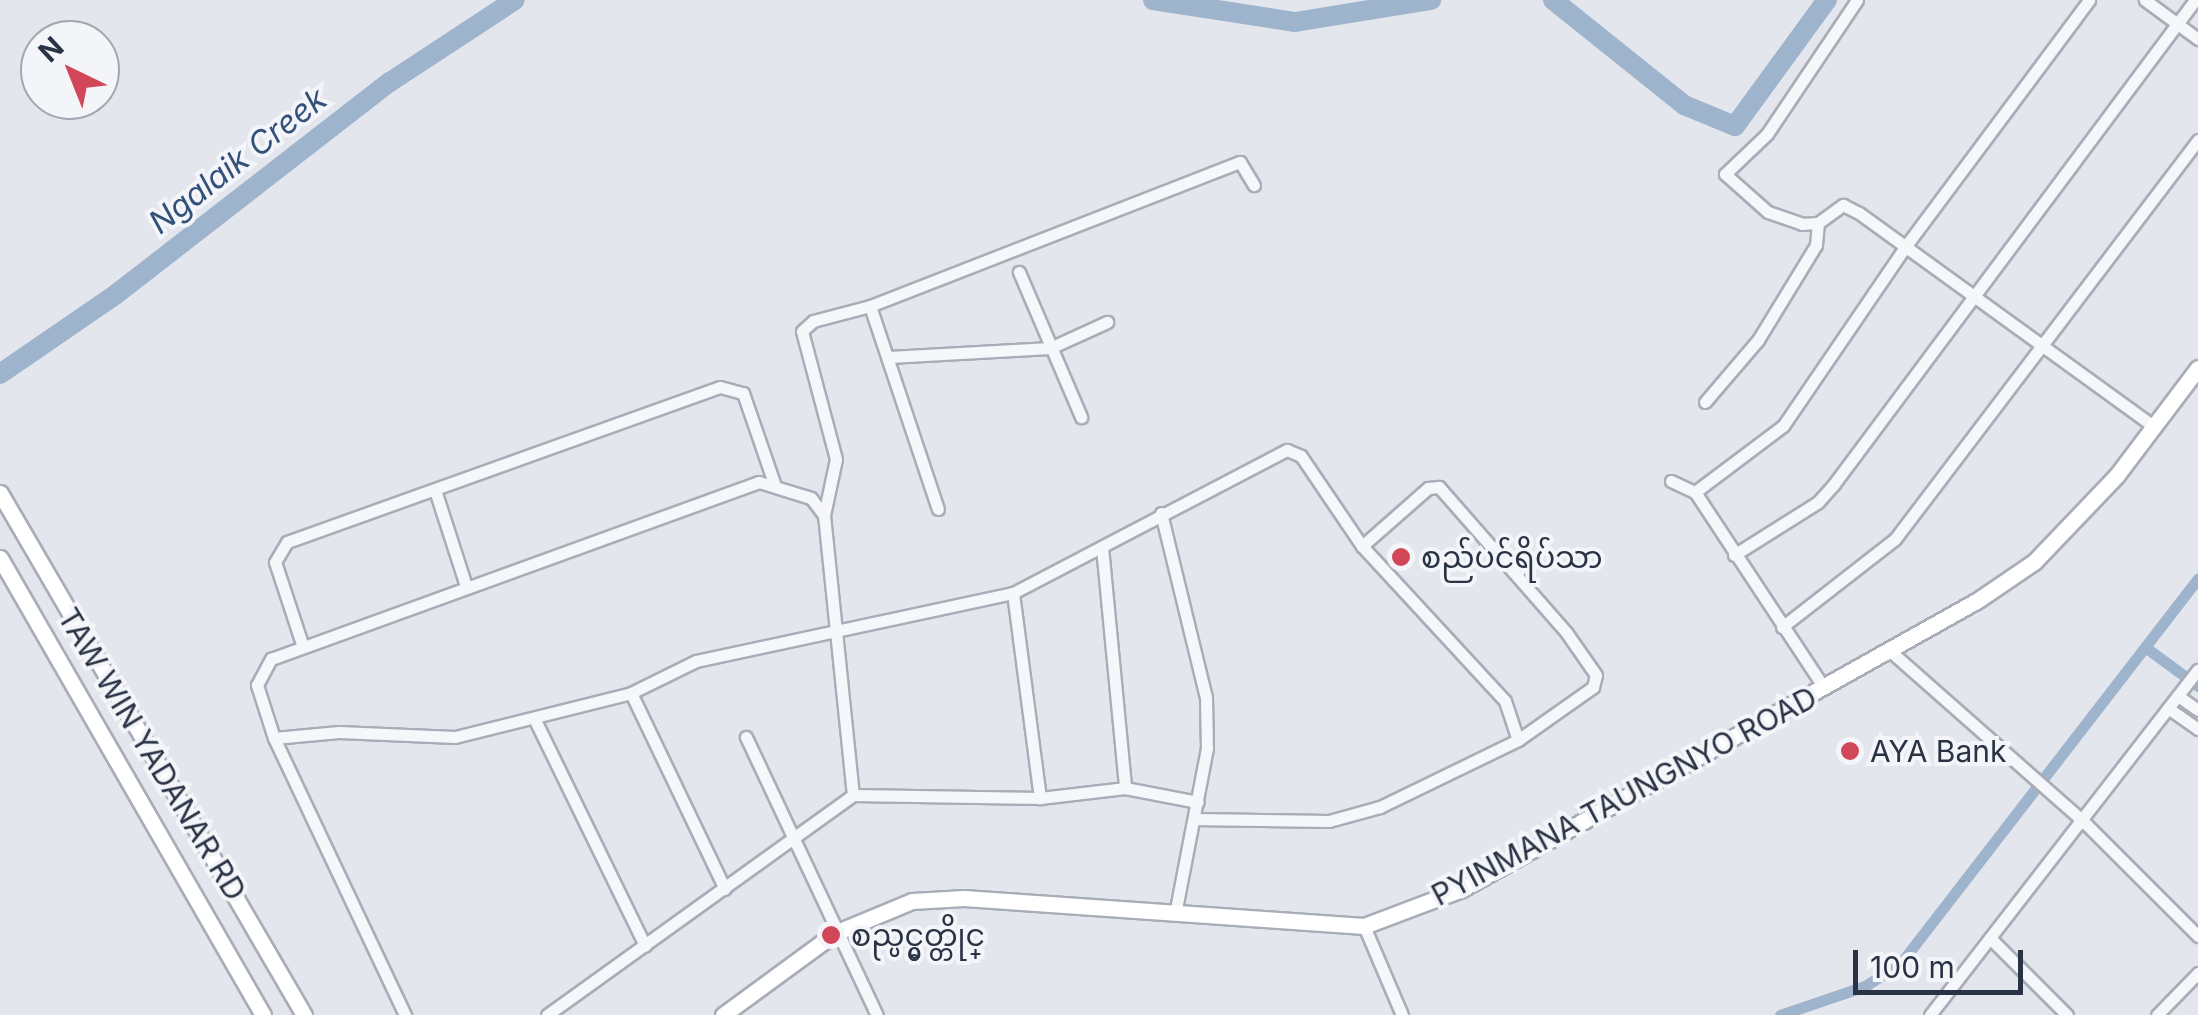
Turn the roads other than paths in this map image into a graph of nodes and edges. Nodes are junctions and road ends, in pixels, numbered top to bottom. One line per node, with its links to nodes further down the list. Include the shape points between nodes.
1 (1857, 0): 9 (street, via 1767,134 1725,174 1768,212)
2 (2089, 0): 10 (street)
3 (2145, 0): 5 (street)
4 (2195, 0): 5 (street)
5 (2178, 24): 6 (street); 12 (street)
6 (2198, 40)
7 (2198, 140): 15 (street)
8 (1254, 186): 13 (street, via 1240,162)
9 (1818, 223): 10 (street, via 1843,205); 19 (street, via 1816,245 1758,340)
10 (1908, 244): 12 (street); 25 (street, via 1783,426)
11 (1019, 272): 16 (street)
12 (1977, 294): 15 (street); 32 (street, via 1818,502)
13 (870, 306): 17 (street); 29 (street, via 838,310 802,331 836,459)
14 (1107, 322): 16 (street)
15 (2043, 343): 21 (street); 36 (street, via 1896,539)
16 (1051, 347): 17 (street); 20 (street)
17 (888, 357): 27 (street)
18 (2198, 368): 21 (main road, PYINMANA TAUNGNYO ROAD)
19 (1704, 402)
20 (1082, 417)
21 (2155, 427): 39 (main road, PYINMANA TAUNGNYO ROAD, via 2074,526 2034,562)
22 (1671, 480): 25 (street)
23 (775, 486): 24 (street, via 742,393 729,386); 29 (street, via 811,498); 34 (street, via 760,482)
24 (436, 490): 34 (street); 38 (street, via 278,549 275,562)
25 (1695, 492): 32 (street)
26 (0, 493): 67 (main road, TAW WIN YADANAR RD)
27 (938, 509)
28 (1162, 514): 30 (street); 31 (street, via 1271,453 1296,451); 54 (street, via 1206,697)
29 (824, 515): 37 (street)
30 (1102, 546): 35 (street); 51 (street)
31 (1362, 546): 50 (street, via 1505,700); 50 (street, via 1428,488 1439,487 1566,632 1595,683)
32 (1734, 555): 36 (street)
33 (0, 558): 66 (main road, TAW WIN YADANAR RD)
34 (466, 586): 38 (street)
35 (1012, 593): 37 (street); 53 (street)
36 (1782, 626): 41 (street)
37 (839, 628): 43 (street, via 696,661); 52 (street)
38 (302, 644): 49 (street, via 262,668 257,684)
39 (1889, 650): 41 (main road, PYINMANA TAUNGNYO ROAD); 56 (street)
40 (2196, 672): 42 (street)
41 (1824, 688): 60 (main road, PYINMANA TAUNGNYO ROAD, via 1462,889)
42 (2181, 691): 44 (street); 45 (street)
43 (631, 693): 46 (street); 58 (street)
44 (2168, 708): 47 (street); 56 (street)
45 (2198, 710)
46 (534, 720): 49 (street, via 455,737 340,732); 64 (street)
47 (2198, 729)
48 (746, 737): 57 (street)
49 (274, 738): 68 (street)
50 (1518, 740): 55 (street, via 1380,807 1329,820)
51 (1125, 788): 53 (street); 54 (street)
52 (853, 794): 53 (street); 57 (street)
53 (1040, 798)
54 (1198, 802): 55 (street)
55 (1194, 819): 59 (street)
56 (2082, 820): 62 (street); 63 (street)
57 (791, 842): 58 (street); 61 (street)
58 (725, 889): 64 (street)
59 (1175, 914): 60 (main road, PYINMANA TAUNGNYO ROAD); 61 (main road, PYINMANA TAUNGNYO ROAD, via 964,898 912,901)
60 (1364, 926): 72 (street)
61 (836, 934): 70 (main road, PYINMANA TAUNGNYO ROAD); 71 (street)
62 (2198, 936)
63 (1990, 938): 73 (street); 74 (street)
64 (645, 946): 69 (street)
65 (2198, 973): 75 (street)
66 (263, 1015)
67 (304, 1015)
68 (405, 1015)
69 (546, 1015)
70 (723, 1015)
71 (877, 1015)
72 (1402, 1015)
73 (1930, 1015)
74 (2067, 1015)
75 (2157, 1015)

